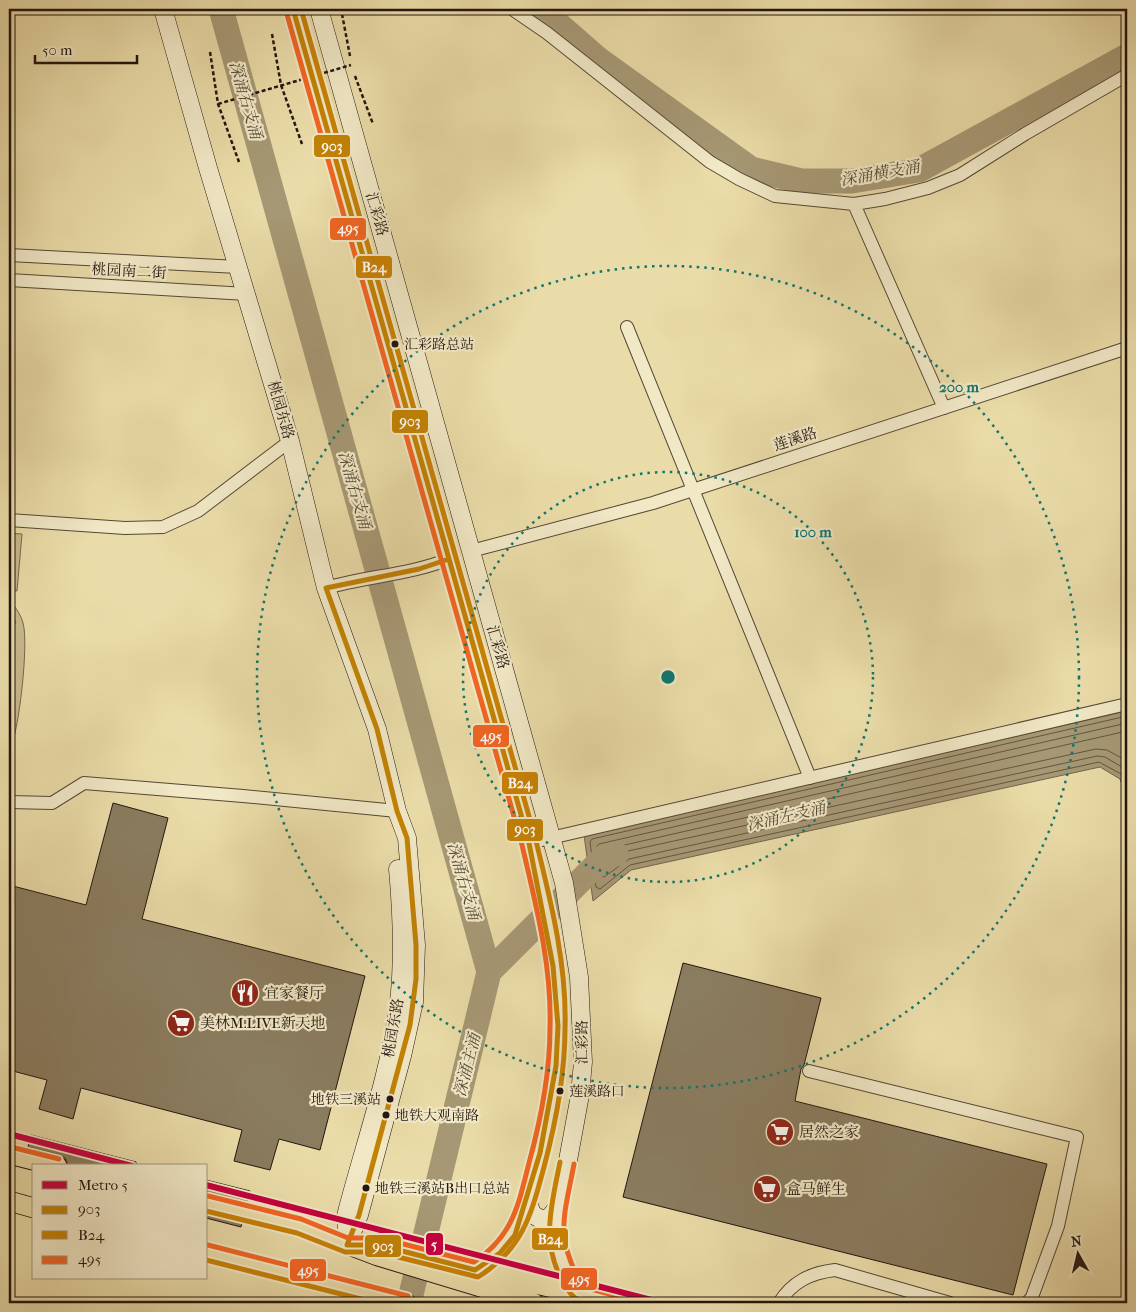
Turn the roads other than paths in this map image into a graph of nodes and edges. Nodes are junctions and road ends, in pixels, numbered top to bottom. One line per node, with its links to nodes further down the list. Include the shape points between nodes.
1 (163, 9): 8 (street, 桃园东路)
2 (293, 9): 18 (street, 汇彩路)
3 (319, 9): 17 (street, 汇彩路)
4 (512, 9): 6 (street, via 546,32 710,162 739,179 776,196)
5 (1127, 75): 6 (street, via 960,176 928,188)
6 (854, 204): 13 (street)
7 (9, 255): 8 (street, 桃园南二街)
8 (238, 267): 10 (street, 桃园东路)
9 (9, 280): 10 (street, 桃园南二街)
10 (247, 294): 14 (street, 桃园东路)
11 (627, 327): 15 (street)
12 (1127, 348): 13 (street, 莲溪路)
13 (944, 408): 15 (street, 莲溪路)
14 (290, 441): 16 (street, via 198,511 163,527 125,528); 19 (street, 桃园东路)
15 (693, 490): 17 (street, 莲溪路, via 603,518); 23 (street)
16 (9, 520)
17 (470, 551): 21 (street, 汇彩路)
18 (449, 559): 19 (street, via 399,574); 22 (street, 汇彩路)
19 (326, 588): 25 (street, 桃园东路, via 377,729)
20 (1127, 704): 23 (street)
21 (532, 763): 22 (street); 26 (street, 汇彩路)
22 (509, 770): 27 (street, 汇彩路)
23 (810, 778): 26 (street)
24 (9, 802): 25 (street, via 52,803 84,783)
25 (397, 811): 36 (street, 桃园东路, via 407,838 413,892 416,945 414,1002 359,1215)
26 (553, 837): 27 (street); 34 (street, 汇彩路, via 574,937 582,1006 580,1095)
27 (529, 842): 31 (street, 汇彩路, via 550,949 558,1026 556,1066 540,1154)
28 (809, 1071): 45 (street, via 1077,1137 1058,1226)
29 (9, 1154): 30 (main road)
30 (49, 1164)
31 (527, 1199): 34 (street, via 532,1214 542,1220 550,1217); 38 (street, 汇彩路, via 515,1235 507,1246 493,1260)
32 (9, 1201): 35 (main road)
33 (208, 1203): 36 (main road, via 299,1226)
34 (560, 1204): 39 (street, 汇彩路, via 556,1227 558,1249)
35 (32, 1207)
36 (347, 1245): 38 (main road)
37 (208, 1252): 40 (main road)
38 (467, 1273): 39 (main road); 41 (main road)
39 (578, 1293): 42 (main road)
40 (406, 1303)
41 (534, 1303)
42 (615, 1303)
43 (779, 1303): 44 (street, via 803,1278 816,1272 835,1270)
44 (950, 1303)
45 (1027, 1303)

